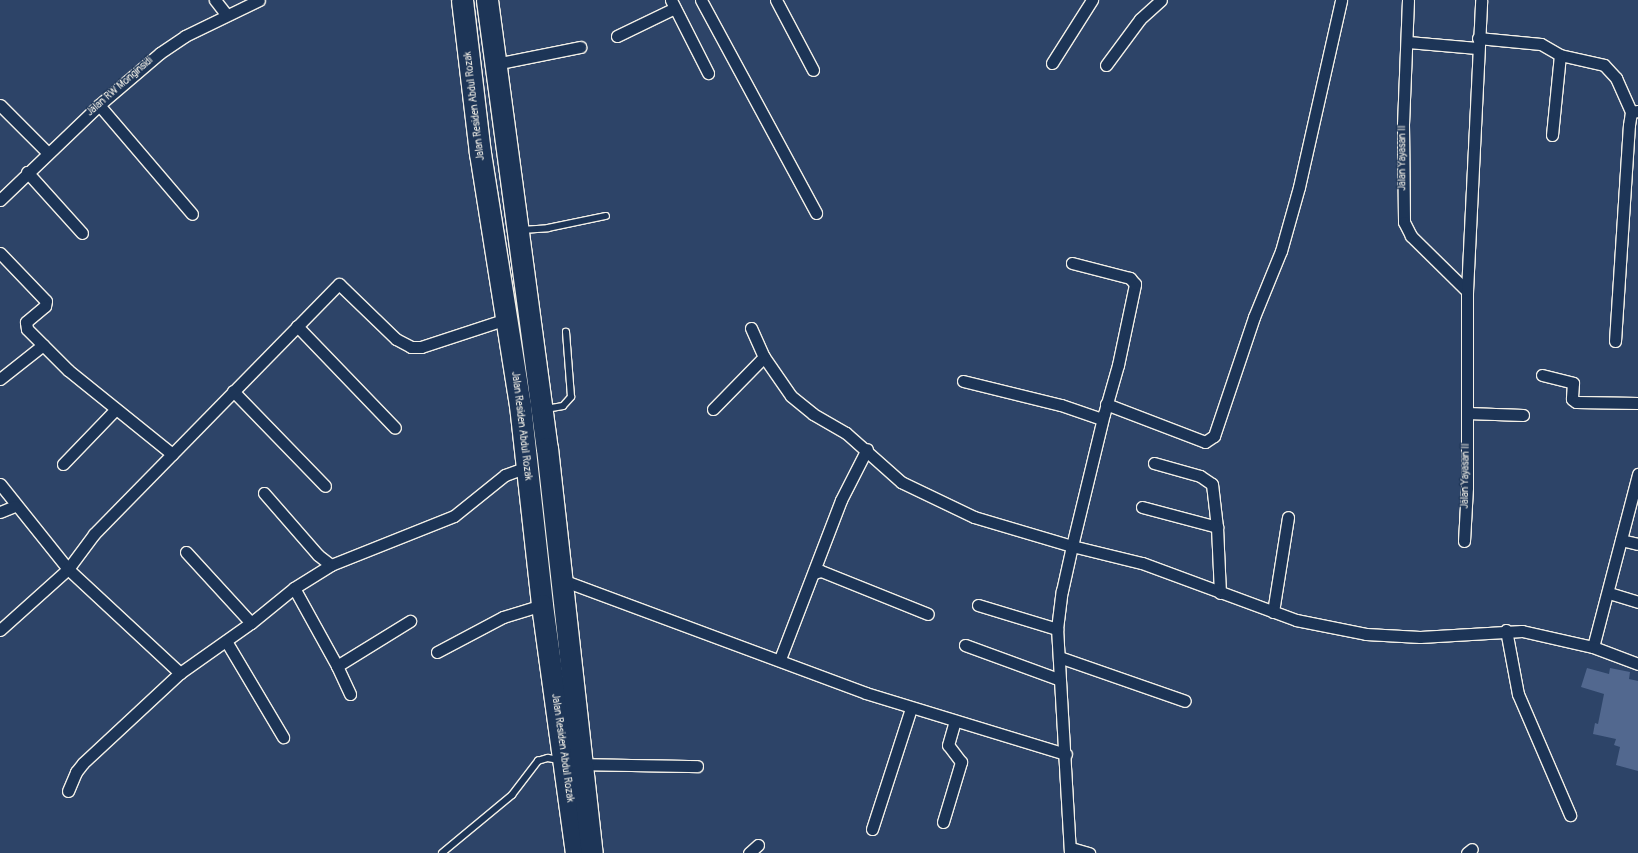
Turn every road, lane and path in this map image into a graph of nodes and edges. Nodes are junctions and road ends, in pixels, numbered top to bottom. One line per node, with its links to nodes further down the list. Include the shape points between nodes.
1 (215, 0): 13 (street)
2 (259, 0): 13 (street, Jalan RW Monginsidi)
3 (462, 0): 39 (highway, Jalan Residen Abdul Rozak, via 480,153)
4 (488, 0): 20 (highway, Jalan Residen Abdul Rozak)
5 (701, 0): 31 (street)
6 (776, 0): 22 (street)
7 (1092, 0): 19 (street)
8 (1161, 0): 21 (street, via 1140,19)
9 (1341, 0): 54 (street, via 1299,187 1281,251 1254,317 1214,436 1205,442)
10 (1408, 0): 15 (street, Jalan Yayasan II)
11 (1481, 0): 16 (street, Jalan Yayasan II)
12 (673, 4): 14 (street); 23 (street)
13 (226, 14): 25 (street, Jalan RW Monginsidi, via 160,53)
14 (617, 36)
15 (1408, 42): 16 (street); 38 (street, Jalan Yayasan II, via 1403,124 1404,222 1411,236)
16 (1478, 43): 18 (street, via 1541,44); 38 (street, Jalan Yayasan II)
17 (580, 47): 20 (street)
18 (1560, 56): 26 (street, via 1599,63 1608,68); 27 (street)
19 (1052, 63)
20 (494, 64): 34 (highway, Jalan Residen Abdul Rozak)
21 (1106, 65)
22 (812, 70)
23 (708, 73)
24 (0, 104): 28 (street)
25 (99, 105): 28 (street, Jalan RW Monginsidi); 32 (street)
26 (1634, 112): 43 (street)
27 (1552, 135)
28 (48, 153): 29 (street, Jalan RW Monginsidi)
29 (27, 172): 30 (street, Jalan RW Monginsidi); 35 (street)
30 (0, 200)
31 (816, 212)
32 (192, 214)
33 (606, 216): 34 (lane, via 548,228)
34 (516, 230): 53 (highway, Jalan Residen Abdul Rozak)
35 (82, 233)
36 (0, 253): 44 (street, via 46,301 25,326)
37 (1072, 263): 54 (street, via 1130,278 1135,282 1118,365)
38 (1467, 291): 55 (street, Jalan Yayasan II)
39 (506, 319): 40 (street, via 421,347 411,347 396,339 339,284); 62 (highway, Jalan Residen Abdul Rozak)
40 (296, 326): 49 (street); 57 (street)
41 (751, 328): 45 (street)
42 (566, 332): 53 (lane, via 571,397 563,406)
43 (1616, 340)
44 (43, 345): 47 (street); 51 (street, via 68,370)
45 (764, 357): 52 (street); 58 (street, via 791,396)
46 (1542, 376): 50 (street, via 1573,383 1572,399 1576,402)
47 (0, 379)
48 (964, 381): 54 (street, via 1061,405)
49 (232, 391): 59 (street); 65 (street)
50 (1638, 403)
51 (116, 409): 59 (street); 61 (street)
52 (713, 409)
53 (541, 410): 80 (highway, Jalan Residen Abdul Rozak)
54 (1104, 411): 75 (street)
55 (1467, 413): 56 (street); 73 (street, Jalan Yayasan II)
56 (1523, 416)
57 (395, 428)
58 (867, 449): 75 (street, via 901,482 956,510); 79 (street, via 841,500)
59 (172, 454): 78 (street, via 94,534)
60 (1154, 463): 71 (street, via 1210,481)
61 (63, 464)
62 (527, 467): 77 (street, via 505,475 448,520 372,547); 85 (highway, Jalan Residen Abdul Rozak)
63 (1638, 474): 72 (street)
64 (0, 484): 67 (street)
65 (325, 486)
66 (264, 493): 77 (street, via 318,555)
67 (15, 506): 69 (street); 78 (street)
68 (1142, 507): 71 (street)
69 (0, 512)
70 (1288, 518): 87 (street)
71 (1217, 527): 82 (street)
72 (1621, 540): 74 (street); 83 (street)
73 (1464, 541)
74 (1638, 544)
75 (1072, 546): 82 (street, via 1142,563); 91 (street)
76 (186, 552): 90 (street)
77 (331, 565): 81 (street)
78 (68, 569): 92 (street); 102 (street)
79 (814, 573): 88 (street, via 821,571); 99 (street)
80 (562, 580): 99 (street); 110 (highway, Jalan Residen Abdul Rozak)
81 (294, 588): 90 (street); 101 (street)
82 (1220, 593): 87 (street)
83 (1609, 593): 84 (street); 96 (street)
84 (1638, 602)
85 (542, 605): 97 (street, via 503,617); 110 (highway, Jalan Residen Abdul Rozak)
86 (978, 605): 91 (street)
87 (1272, 612): 93 (street, via 1296,620 1394,637)
88 (928, 614)
89 (410, 621): 101 (street)
90 (251, 623): 94 (street)
91 (1057, 629): 98 (street)
92 (0, 630)
93 (1506, 630): 96 (street, via 1538,633); 113 (street, via 1518,694)
94 (226, 641): 102 (street); 108 (street)
95 (965, 645): 103 (street)
96 (1593, 647): 100 (street)
97 (438, 652)
98 (1060, 657): 103 (street); 105 (street)
99 (780, 660): 106 (street)
100 (1638, 664)
101 (337, 666): 104 (street)
102 (180, 673): 112 (street, via 83,763)
103 (1058, 679): 109 (street)
104 (350, 694)
105 (1185, 701)
106 (912, 708): 107 (street); 115 (street)
107 (955, 721): 109 (street); 114 (street, via 948,745 961,762)
108 (283, 737)
109 (1066, 754): 116 (street)
110 (574, 763): 111 (street); 117 (lane, via 548,758 538,761 512,795); 118 (highway, Jalan Residen Abdul Rozak); 119 (highway, Jalan Residen Abdul Rozak)
111 (697, 766)
112 (68, 791)
113 (1570, 815)
114 (943, 822)
115 (872, 829)
116 (1071, 851): 120 (street)
117 (442, 853)
118 (576, 853)
119 (592, 853)
120 (1089, 853)

